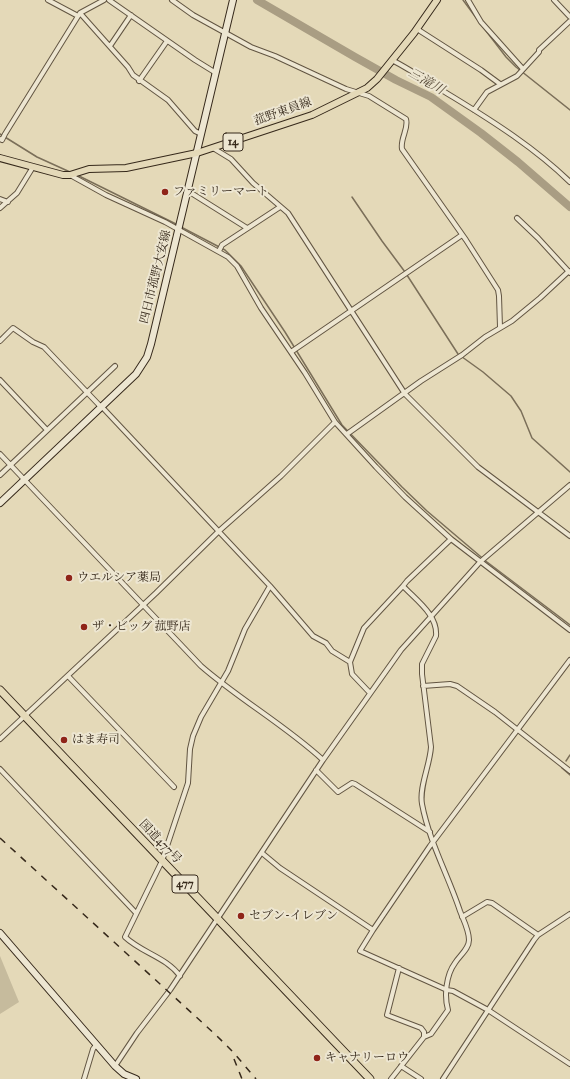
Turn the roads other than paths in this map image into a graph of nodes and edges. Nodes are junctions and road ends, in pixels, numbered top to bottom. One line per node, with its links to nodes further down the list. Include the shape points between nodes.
1 (48, 0): 9 (street, via 62,9)
2 (104, 0): 9 (street)
3 (110, 0): 10 (street)
4 (172, 0): 14 (street)
5 (233, 0): 14 (main road, 四日市菰野大安線)
6 (435, 0): 13 (main road, 菰野東員線 / 14)
7 (468, 0): 18 (street, via 481,22)
8 (554, 0): 11 (street)
9 (79, 14): 16 (street); 25 (street)
10 (131, 15): 15 (street); 16 (street)
11 (570, 17)
12 (570, 21): 18 (street)
13 (417, 29): 17 (main road, 菰野東員線 / 14); 21 (street)
14 (225, 32): 19 (main road, 四日市菰野大安線); 22 (street, via 251,47)
15 (167, 41): 19 (street); 20 (street)
16 (110, 46): 20 (street)
17 (391, 61): 22 (main road, 菰野東員線 / 14, via 367,88); 23 (street)
18 (523, 69): 21 (street, via 519,74)
19 (216, 73): 24 (main road, 四日市菰野大安線)
20 (139, 81): 24 (street, via 168,100 195,131)
21 (500, 84): 23 (street, via 487,92)
22 (356, 92): 26 (main road, 菰野東員線 / 14, via 312,115); 40 (street, via 369,96 406,119 402,149)
23 (474, 110): 31 (street, via 530,148)
24 (201, 134): 27 (main road, 四日市菰野大安線)
25 (1, 139)
26 (213, 148): 27 (main road, 菰野東員線 / 14); 35 (street, via 231,159)
27 (197, 153): 30 (main road, 菰野東員線 / 14, via 126,168 89,169); 32 (main road, 四日市菰野大安線)
28 (0, 158): 29 (main road, 菰野東員線 / 14)
29 (33, 167): 30 (main road, 菰野東員線 / 14, via 64,175); 34 (street)
30 (74, 174): 38 (street)
31 (570, 182)
32 (188, 191): 38 (main road, 四日市菰野大安線); 39 (street)
33 (0, 199): 34 (street)
34 (8, 202): 36 (street)
35 (280, 207): 39 (street); 43 (street, via 290,217)
36 (0, 208)
37 (517, 218): 42 (street)
38 (180, 227): 41 (street); 51 (main road, 四日市菰野大安線, via 146,357 136,374)
39 (247, 228): 41 (street, via 222,245)
40 (462, 236): 43 (street); 44 (street, via 498,290)
41 (219, 251): 46 (street, via 237,266 261,308)
42 (569, 272): 44 (street, via 512,321)
43 (351, 312): 46 (street); 50 (street)
44 (500, 328): 50 (street)
45 (0, 341): 49 (street, via 13,328 47,350)
46 (292, 352): 52 (street)
47 (115, 366): 49 (street)
48 (0, 380): 53 (street)
49 (87, 393): 51 (street); 53 (street)
50 (405, 394): 54 (street); 61 (street, via 478,467)
51 (101, 407): 58 (main road, 四日市菰野大安線); 62 (street)
52 (335, 422): 54 (street); 62 (street, via 281,476)
53 (47, 430): 56 (street)
54 (347, 434): 64 (street, via 405,496)
55 (0, 454): 56 (street)
56 (10, 465): 57 (street); 58 (street)
57 (0, 474)
58 (24, 480): 60 (main road, 四日市菰野大安線); 68 (street)
59 (570, 484): 61 (street)
60 (0, 503)
61 (539, 511): 63 (street); 65 (street)
62 (219, 531): 66 (street); 68 (street)
63 (570, 536)
64 (452, 539): 65 (street); 67 (street)
65 (481, 561): 69 (street); 70 (street)
66 (270, 586): 72 (street, via 313,636); 74 (street, via 246,629)
67 (403, 586): 69 (street); 72 (street, via 364,628)
68 (143, 606): 73 (street); 74 (street)
69 (431, 615): 75 (street, via 436,636 422,664); 77 (street, via 401,650)
70 (570, 630)
71 (570, 660): 79 (street)
72 (350, 662): 77 (street, via 352,674)
73 (68, 676): 78 (street); 85 (street)
74 (221, 683): 81 (street); 89 (street, via 193,736 188,783)
75 (423, 686): 79 (street, via 456,686); 86 (street, via 432,747 422,804)
76 (0, 690): 78 (highway, 国道477号 / 477)
77 (370, 693): 81 (street)
78 (25, 715): 80 (street); 89 (highway, 国道477号 / 477)
79 (518, 730): 84 (street); 87 (street)
80 (0, 739)
81 (323, 760): 83 (street)
82 (0, 770): 90 (street)
83 (316, 770): 86 (street, via 338,792 352,783); 88 (street)
84 (570, 771)
85 (174, 787)
86 (430, 832): 87 (street)
87 (433, 842): 92 (street); 94 (street)
88 (262, 852): 93 (street); 94 (street, via 280,868)
89 (162, 861): 90 (street); 93 (highway, 国道477号 / 477)
90 (136, 913): 98 (street, via 125,937 164,961)
91 (570, 914): 96 (street)
92 (462, 917): 96 (street, via 486,902 492,903); 99 (street, via 469,943 450,971)
93 (218, 918): 98 (street); 108 (highway, 国道477号 / 477)
94 (373, 930): 97 (street, via 360,951)
95 (0, 933): 102 (main road)
96 (538, 935): 100 (street)
97 (399, 968): 99 (street); 101 (street, via 387,1015 421,1028)
98 (180, 976): 104 (street)
99 (447, 990): 100 (street); 101 (street, via 448,1010 431,1034)
100 (488, 1010): 103 (street); 111 (street)
101 (424, 1037): 105 (street)
102 (96, 1045): 104 (main road); 106 (street)
103 (569, 1062)
104 (115, 1066): 107 (main road, via 124,1074)
105 (401, 1066): 109 (street); 110 (street)
106 (84, 1079)
107 (136, 1079)
108 (370, 1079)
109 (391, 1079)
110 (421, 1079)
111 (443, 1079)

